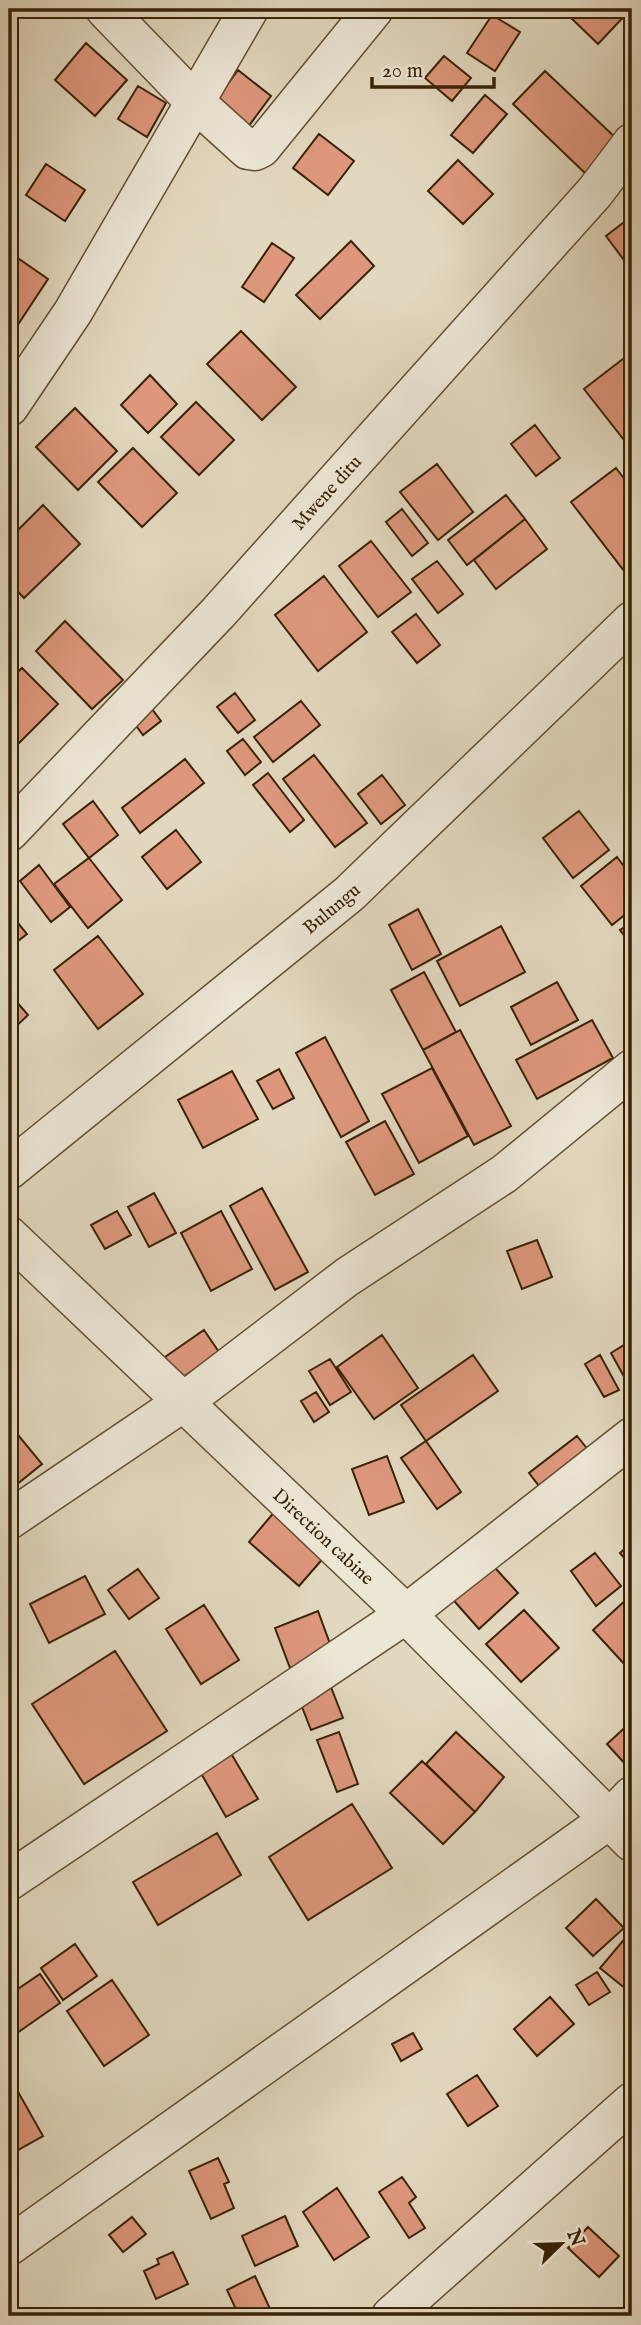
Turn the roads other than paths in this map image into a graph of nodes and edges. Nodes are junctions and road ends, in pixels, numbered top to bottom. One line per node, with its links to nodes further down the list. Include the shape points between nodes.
1 (105, 9): 4 (street)
2 (249, 9): 4 (street)
3 (374, 9): 4 (street, via 261,148 248,150)
4 (195, 102): 6 (street, via 73,313)
5 (632, 143): 8 (street, Mwene ditu, via 595,192 218,613)
6 (9, 407)
7 (632, 621): 10 (street, Bulungu, via 349,894)
8 (9, 832)
9 (632, 1069): 12 (street, via 504,1174 347,1277)
10 (9, 1170)
11 (9, 1236): 12 (street, Direction cabine)
12 (182, 1403): 14 (street); 15 (street, Direction cabine)
13 (632, 1437): 15 (street)
14 (9, 1520)
15 (406, 1614): 16 (street, Direction cabine); 17 (street)
16 (625, 1819): 19 (street)
17 (9, 1881)
18 (632, 2102): 20 (street)
19 (9, 2246)
20 (391, 2316)

